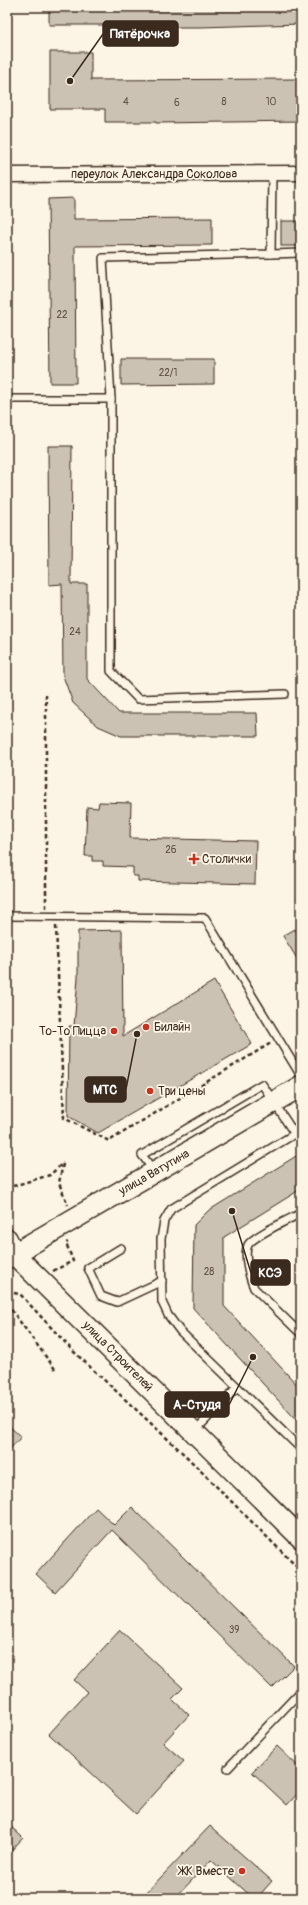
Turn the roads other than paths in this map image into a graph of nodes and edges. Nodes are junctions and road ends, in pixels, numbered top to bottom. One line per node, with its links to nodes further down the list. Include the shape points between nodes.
1 (272, 173): 2 (street, переулок Александра Соколова); 3 (street, переулок Александра Соколова); 5 (lane)
2 (301, 173)
3 (7, 175)
4 (301, 253): 5 (lane)
5 (271, 254): 7 (lane, via 104,258)
6 (7, 399): 7 (lane)
7 (110, 399): 8 (lane, via 111,671 138,699)
8 (286, 694)
9 (7, 916): 10 (lane, via 205,918)
10 (301, 1076)
11 (301, 1086): 12 (street, улица Ватутина)
12 (274, 1102): 13 (lane); 16 (street, улица Ватутина)
13 (298, 1131): 17 (lane, via 172,1209 164,1221 161,1239)
14 (301, 1213): 18 (lane, via 260,1235 246,1250 254,1288)
15 (121, 1248): 17 (lane, via 88,1268 101,1296 117,1302)
16 (10, 1250): 20 (street, улица Строителей)
17 (162, 1281): 19 (lane, via 162,1302 168,1315 180,1331)
18 (301, 1334)
19 (238, 1387): 20 (lane); 21 (lane)
20 (194, 1432): 22 (street, улица Строителей)
21 (301, 1449)
22 (301, 1538)
23 (301, 1691): 24 (lane)
24 (228, 1768)

